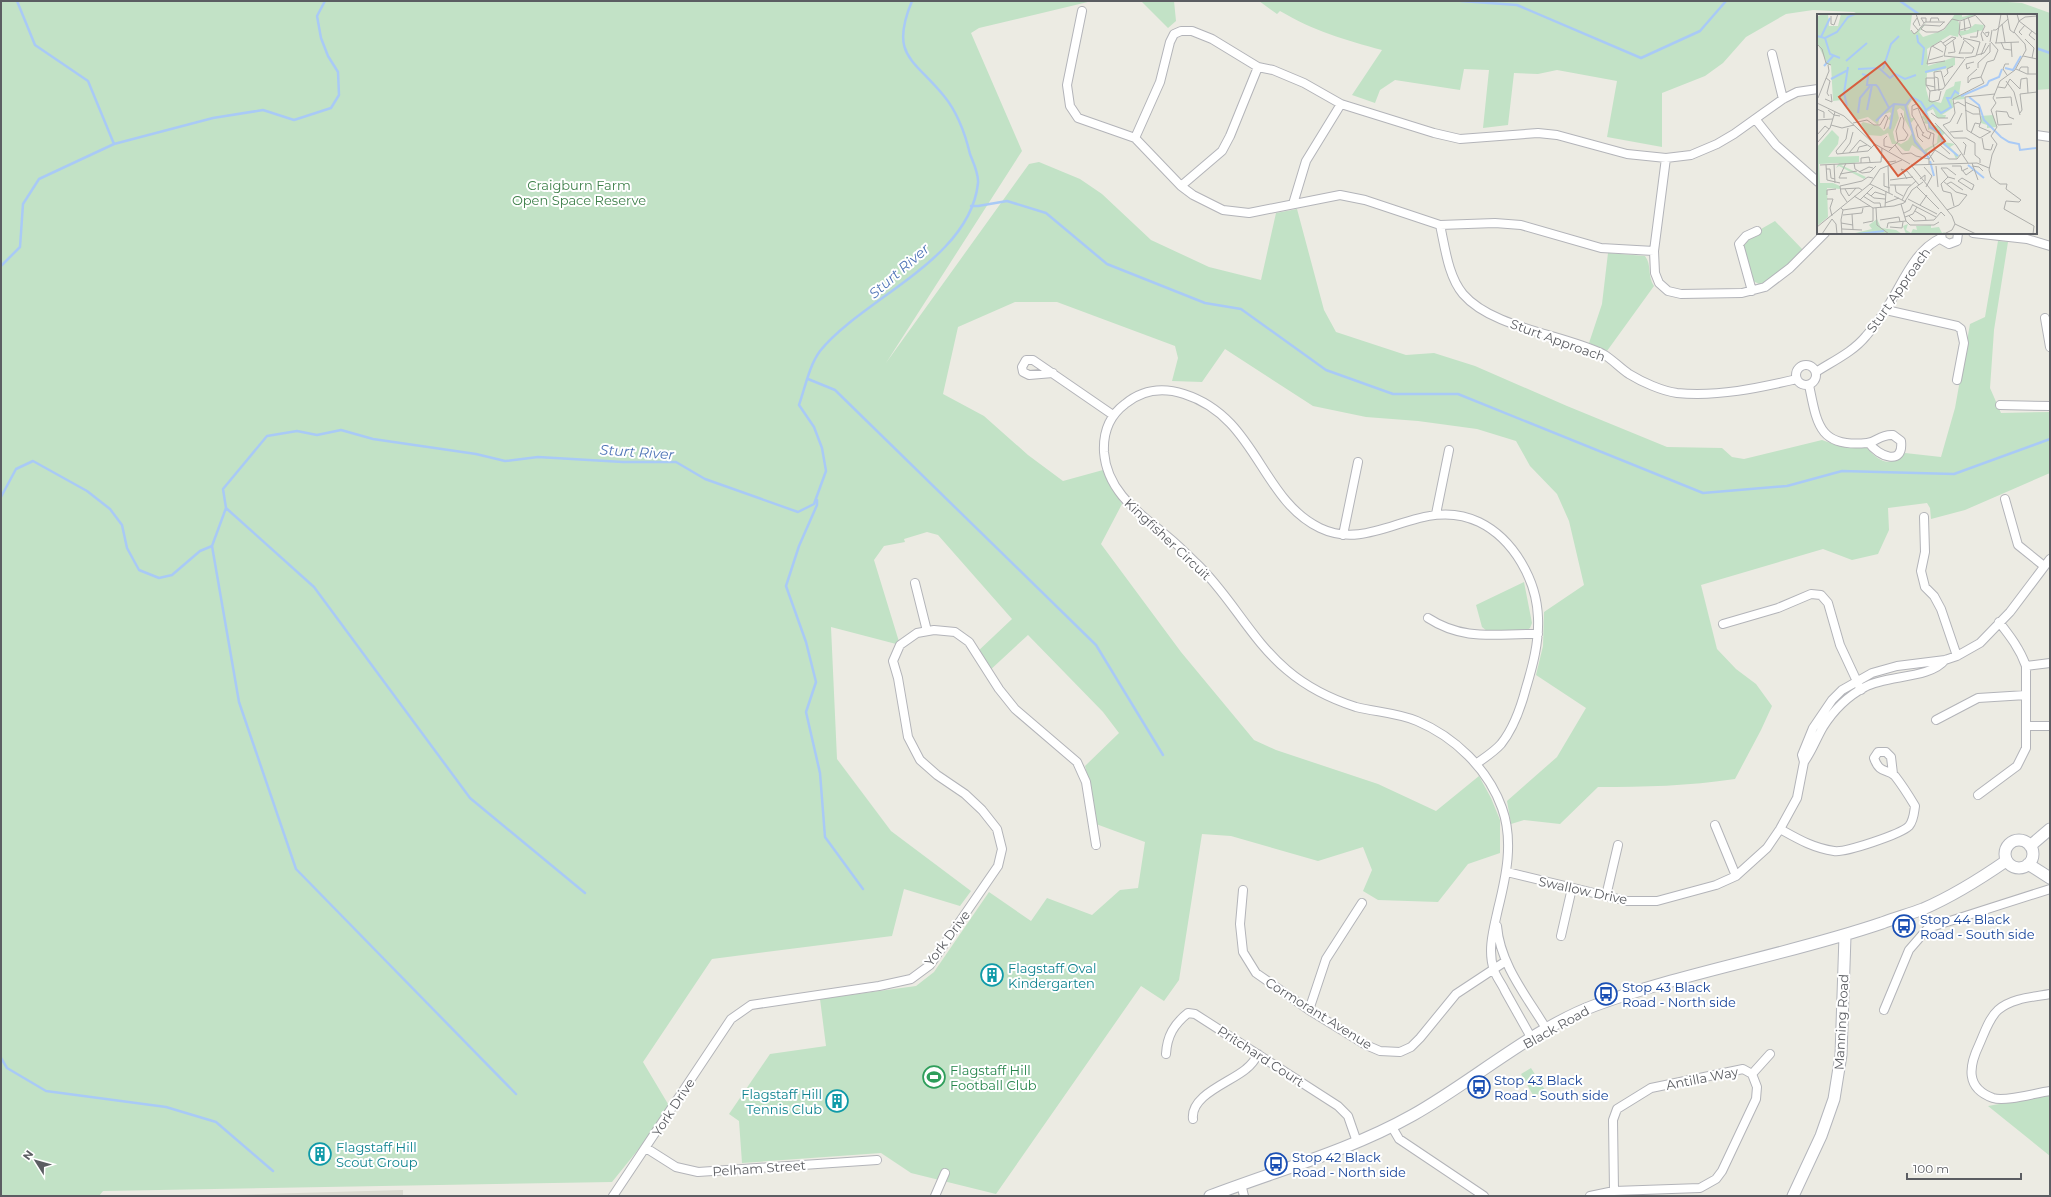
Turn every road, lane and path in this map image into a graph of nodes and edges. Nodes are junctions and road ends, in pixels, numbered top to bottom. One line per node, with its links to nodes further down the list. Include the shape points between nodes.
1 (1082, 12): 10 (street, via 1067,85 1070,106 1078,118 1088,123)
2 (1772, 54): 5 (street)
3 (1258, 67): 6 (street, via 1273,70); 10 (street, via 1200,34 1181,31 1174,34 1160,82); 13 (street, via 1222,151)
4 (1817, 89): 5 (street, via 1797,92)
5 (1783, 100): 7 (street)
6 (1341, 104): 11 (street, via 1460,139 1538,133 1557,135 1627,154); 14 (street, via 1306,161)
7 (1756, 120): 11 (street, via 1717,144 1691,155); 12 (street, via 1776,145)
8 (2037, 135): 9 (street)
9 (2050, 137)
10 (1135, 138): 13 (street)
11 (1666, 158): 22 (street)
12 (1817, 181)
13 (1181, 186): 14 (street, via 1223,210 1249,213)
14 (1293, 204): 15 (street, via 1340,195 1365,200)
15 (1440, 225): 22 (street, via 1521,225 1601,248); 29 (street, Sturt Approach, via 1454,278 1461,292 1474,306 1498,318 1604,354 1631,375 1676,393 1730,393)
16 (1757, 231): 23 (street, via 1746,236 1739,244)
17 (1824, 234): 23 (street, via 1790,268 1765,287)
18 (1958, 234): 20 (street, via 1957,241 1952,244 1946,244)
19 (1982, 234): 21 (street, via 2027,239)
20 (1941, 235): 24 (street, Sturt Approach, via 1930,242 1905,275)
21 (2050, 246)
22 (1654, 252): 23 (street, via 1655,273 1659,283 1668,291 1681,294 1742,294)
23 (1752, 291)
24 (1886, 310): 27 (street, Sturt Approach, via 1854,348); 30 (street, via 1961,329 1964,343)
25 (2045, 318): 26 (street)
26 (2050, 347)
27 (1816, 372): 29 (street, via 1812,367 1803,365 1798,369); 31 (street, via 1814,382)
28 (1052, 373): 34 (street)
29 (1797, 379): 31 (street, via 1803,385)
30 (1957, 380)
31 (1809, 385): 35 (street, via 1817,423 1829,438 1845,443)
32 (2000, 405): 33 (street)
33 (2050, 406)
34 (1113, 414): 41 (street, via 1138,395 1166,390 1185,394 1213,407 1234,426 1254,451 1278,490 1299,516 1324,530); 61 (street, Kingfisher Circuit, via 1103,440 1105,464 1117,490 1136,512 1169,537 1199,566 1262,644 1286,668 1310,687 1347,704 1415,720 1450,739)
35 (1869, 443)
36 (1449, 450): 39 (street)
37 (1358, 462): 41 (street)
38 (2005, 498): 43 (street, via 2018,545)
39 (1436, 514): 41 (street, via 1354,536); 49 (street, via 1455,515 1479,522 1501,536 1523,565 1536,601)
40 (1924, 517): 50 (street, via 1925,552 1921,570 1925,587 1941,609)
41 (1343, 535)
42 (2050, 559): 43 (street, Swallow Drive)
43 (2044, 566): 46 (street, Swallow Drive, via 2010,612)
44 (915, 583): 48 (street)
45 (1428, 618): 49 (street, via 1441,627 1462,634)
46 (1999, 622): 50 (street, Swallow Drive, via 1980,643); 53 (street, via 2012,638)
47 (1723, 624): 54 (street, via 1778,608 1811,594 1821,595 1828,603 1840,645)
48 (927, 631): 67 (street, York Drive, via 955,632 969,642 998,689 1015,709 1077,762 1086,782); 98 (street, York Drive, via 918,632 900,645 893,661 908,737 920,760 965,794 982,810 997,830 1002,849 998,866 930,965 911,979 751,1005 731,1018)
49 (1538, 634): 61 (street, via 1535,656 1518,715 1500,744)
50 (1957, 656): 51 (street, Swallow Drive)
51 (1945, 660): 54 (street, Swallow Drive, via 1897,666 1872,673); 55 (street, Swallow Drive, via 1936,668 1880,681)
52 (2050, 663): 53 (street)
53 (2026, 666): 56 (street)
54 (1856, 681): 55 (street); 60 (street, Swallow Drive, via 1842,690 1822,714 1807,741 1802,755)
55 (1861, 690): 60 (street, Swallow Drive, via 1832,714)
56 (2026, 695): 57 (street, via 1978,698); 58 (street)
57 (1936, 720)
58 (2027, 726): 59 (street); 63 (street, via 2026,748 2017,766)
59 (2050, 726)
60 (1804, 762): 65 (street, Swallow Drive, via 1797,798)
61 (1476, 764): 72 (street, Kingfisher Circuit, via 1492,786 1502,808 1506,824)
62 (1893, 774): 65 (street, via 1915,806 1914,818 1900,832 1836,852 1808,845)
63 (1978, 795)
64 (1715, 825): 73 (street)
65 (1780, 829): 73 (street, Swallow Drive, via 1767,848)
66 (2050, 829): 69 (main road)
67 (1096, 845)
68 (1618, 845): 78 (street)
69 (2030, 846): 70 (main road, via 2022,840 2014,841 2008,845 2004,854); 71 (main road, via 2032,858)
70 (2006, 861): 71 (main road, via 2013,867); 82 (main road, Black Road, via 1974,883 1923,909)
71 (2028, 864): 74 (main road)
72 (1507, 872): 75 (street, Swallow Drive); 80 (street, Kingfisher Circuit)
73 (1736, 876): 78 (street, Swallow Drive, via 1716,885 1657,901 1627,901)
74 (2050, 878)
75 (1572, 888): 78 (street, Swallow Drive); 81 (street)
76 (2050, 889): 87 (street, via 1928,928 1909,950)
77 (1243, 890): 86 (street, Cormorant Avenue, via 1240,924 1244,952 1256,973)
78 (1606, 896)
79 (1362, 903): 86 (street, via 1326,959)
80 (1496, 918): 83 (street, Kingfisher Circuit, via 1498,941); 84 (street, Kingfisher Circuit, via 1491,942)
81 (1561, 936)
82 (1845, 936): 88 (main road, Black Road, via 1653,986 1594,1006); 109 (main road, Manning Road, via 1841,1055 1834,1099 1821,1136)
83 (1506, 961): 84 (street, Cormorant Avenue); 88 (street, Kingfisher Circuit)
84 (1493, 969): 86 (street, Cormorant Avenue, via 1456,994 1420,1038 1400,1052 1380,1051); 89 (street, Kingfisher Circuit)
85 (2050, 994): 94 (street, via 2012,1001 1998,1010 1971,1061 1970,1074 1977,1087 1993,1098)
86 (1309, 1010)
87 (1884, 1010)
88 (1547, 1030): 89 (main road, Black Road)
89 (1532, 1039): 96 (main road, Black Road)
90 (1166, 1054): 91 (street, Pritchard Court, via 1167,1039 1180,1019 1188,1013 1195,1014)
91 (1258, 1054): 95 (street, via 1246,1070 1206,1095 1194,1109); 97 (street, Pritchard Court, via 1338,1106 1348,1116)
92 (1770, 1054): 93 (street)
93 (1752, 1074): 102 (street, Antilla Way, via 1757,1088 1756,1099 1716,1179 1700,1188); 102 (street, Antilla Way, via 1743,1069 1651,1088 1618,1109 1613,1120)
94 (2050, 1091)
95 (1193, 1119)
96 (1392, 1127): 97 (main road, Black Road); 107 (street, via 1398,1139)
97 (1357, 1142): 101 (main road, Black Road)
98 (646, 1148): 99 (street, Pelham Street, via 676,1167 698,1172); 103 (street, York Drive)
99 (877, 1160)
100 (945, 1173): 104 (street)
101 (1242, 1184): 105 (main road, Black Road); 106 (street)
102 (1614, 1191): 108 (street, Antilla Way)
103 (614, 1196)
104 (935, 1196)
105 (1210, 1196)
106 (1244, 1196)
107 (1484, 1196)
108 (1590, 1196)
109 (1793, 1196)

